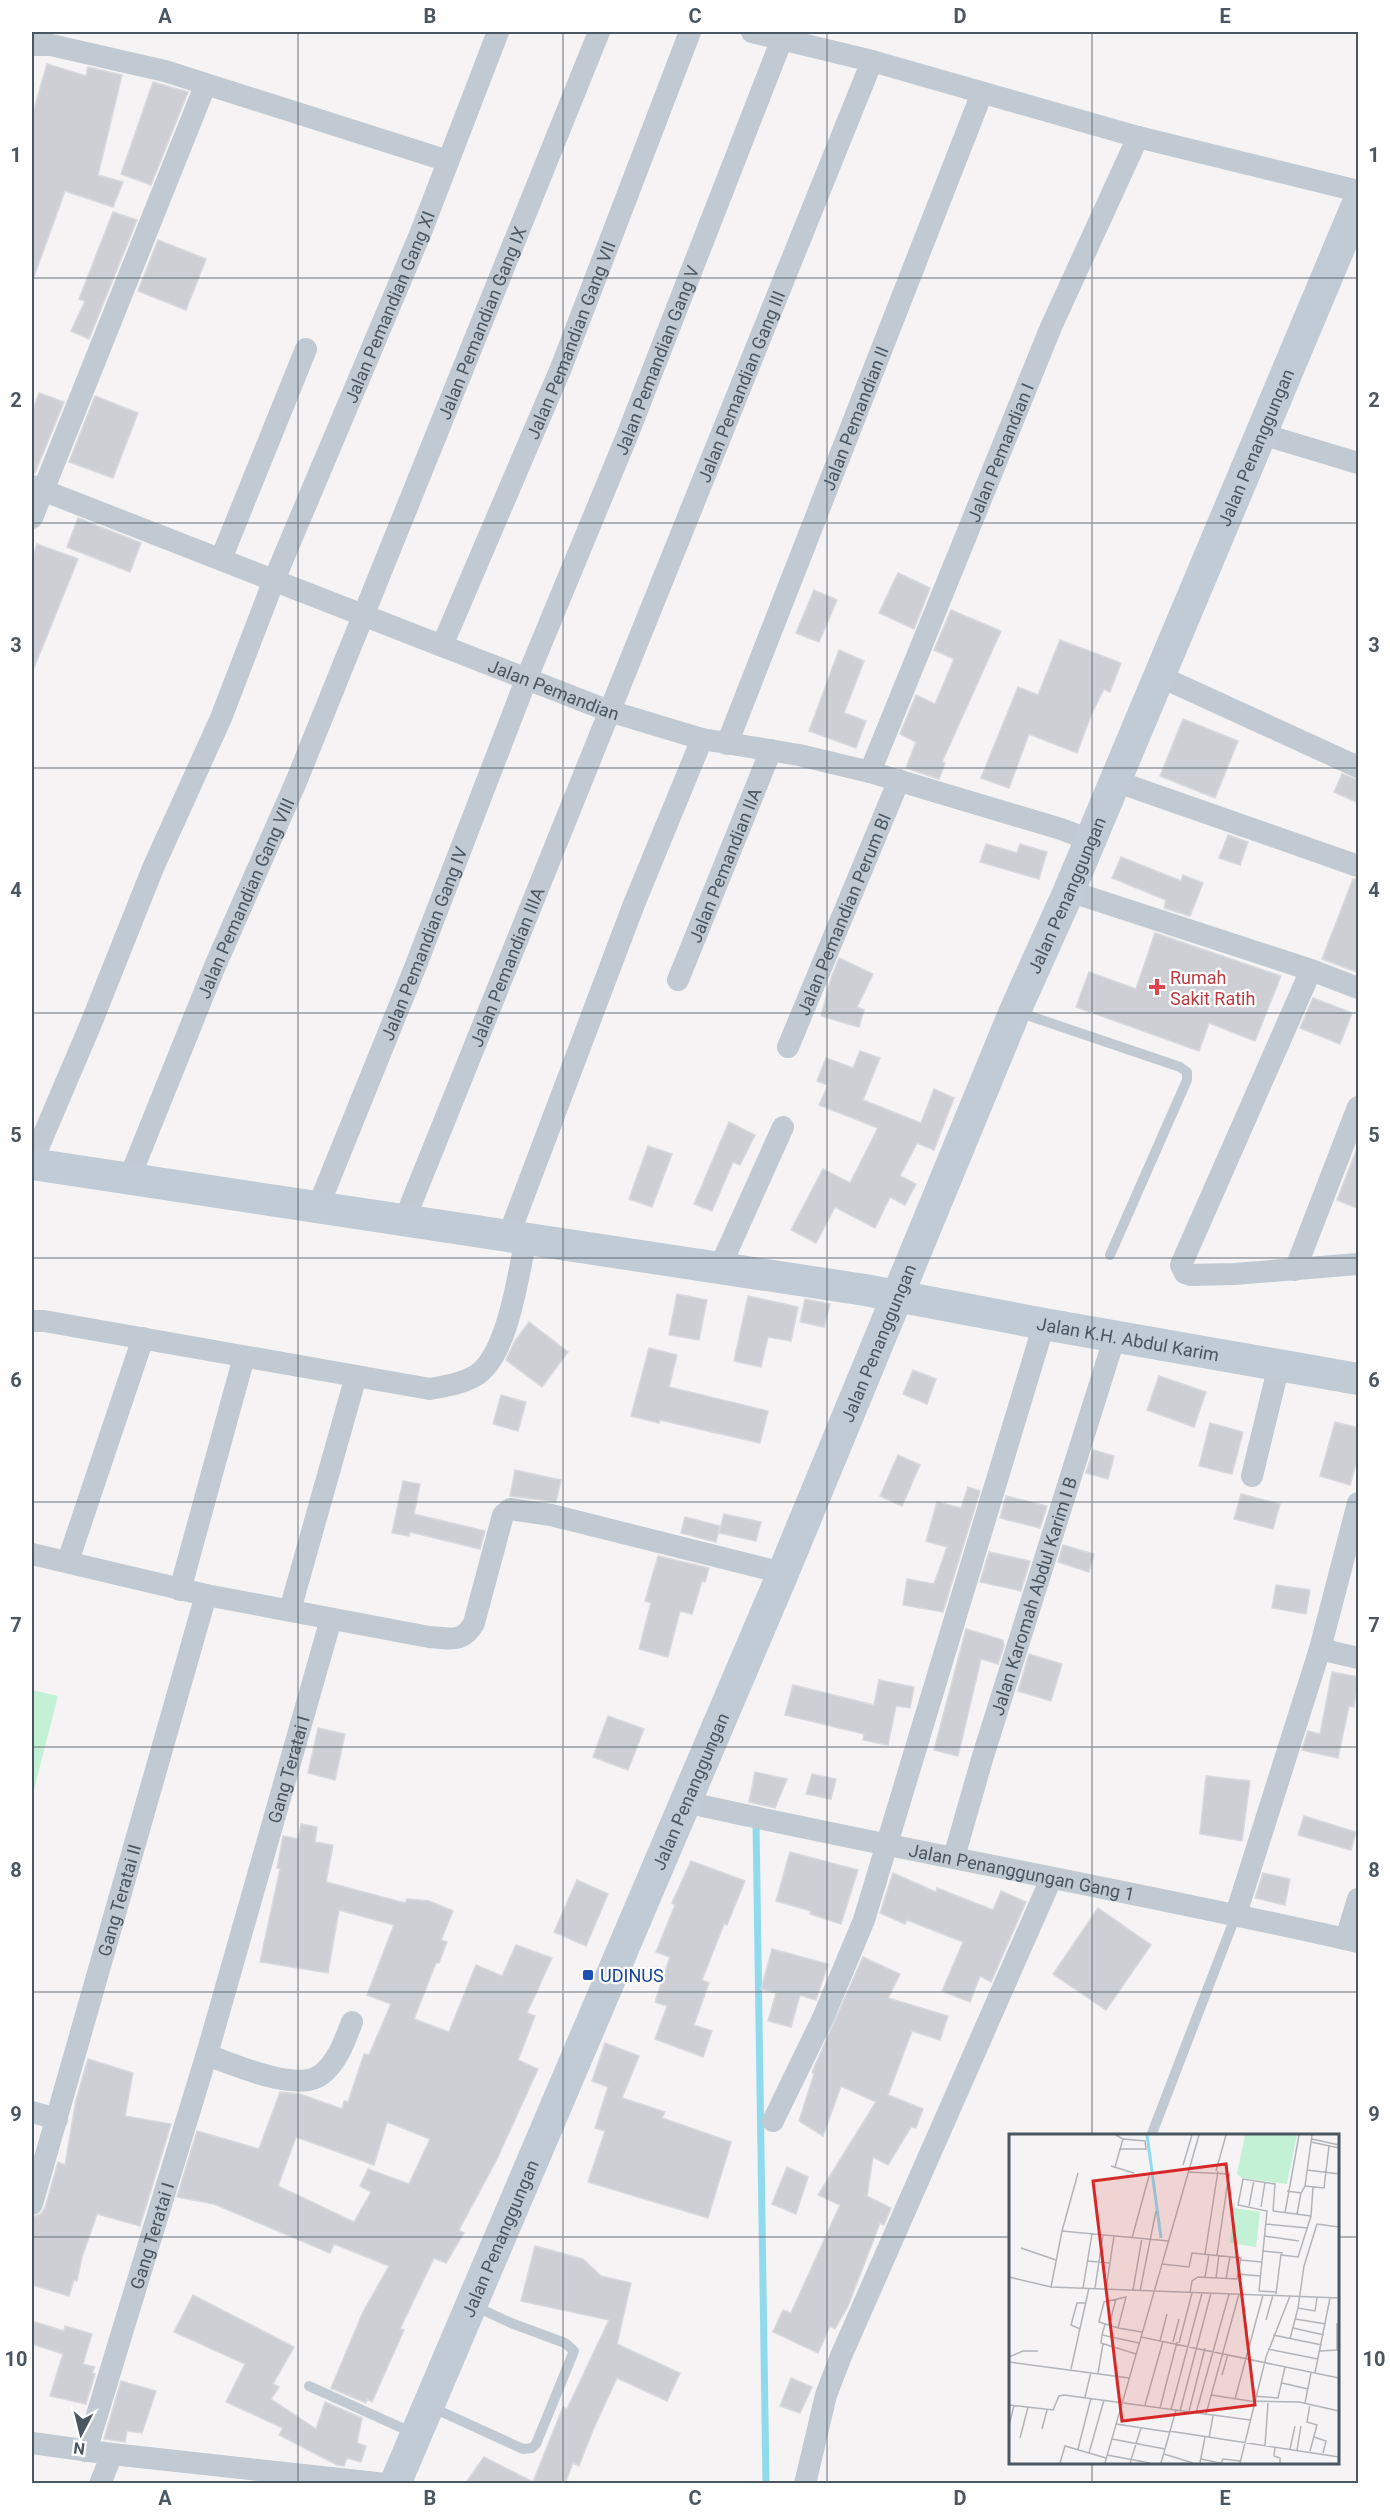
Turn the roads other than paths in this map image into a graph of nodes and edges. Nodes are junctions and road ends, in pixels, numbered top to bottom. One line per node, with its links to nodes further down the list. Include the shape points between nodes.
1 (498, 32): 12 (street, Jalan Pemandian Gang XI)
2 (599, 32): 22 (street, Jalan Pemandian Gang IX)
3 (690, 32): 23 (street, Jalan Pemandian Gang VII, via 561,368)
4 (752, 32): 5 (street)
5 (782, 39): 6 (street); 25 (street, Jalan Pemandian Gang V, via 627,436)
6 (826, 40): 8 (street)
7 (32, 45): 9 (street, via 51,45 165,71)
8 (872, 61): 10 (street); 26 (street, Jalan Pemandian Gang III)
9 (206, 86): 12 (street); 18 (street)
10 (982, 93): 11 (street); 28 (street, Jalan Pemandian II)
11 (1138, 137): 13 (street); 31 (street, Jalan Pemandian I, via 1051,327)
12 (448, 161): 21 (street, Jalan Pemandian Gang XI)
13 (1359, 191)
14 (1359, 203): 16 (main road, Jalan Penanggungan)
15 (306, 349): 20 (street)
16 (1262, 434): 17 (street); 24 (main road, Jalan Penanggungan)
17 (1359, 463)
18 (37, 489): 19 (street); 20 (street, Jalan Pemandian)
19 (32, 518)
20 (221, 559): 21 (street, Jalan Pemandian)
21 (274, 580): 22 (street, Jalan Pemandian); 44 (street, Jalan Pemandian Gang XI, via 221,718 153,868)
22 (363, 616): 23 (street, Jalan Pemandian); 45 (street, Jalan Pemandian Gang VIII)
23 (442, 646): 25 (street, Jalan Pemandian)
24 (1159, 676): 30 (street); 33 (main road, Jalan Penanggungan)
25 (526, 680): 26 (street, Jalan Pemandian); 46 (street, Jalan Pemandian Gang IV, via 421,954)
26 (609, 711): 27 (street, Jalan Pemandian); 47 (street, Jalan Pemandian IIIA)
27 (702, 739): 28 (street, Jalan Pemandian); 48 (street, via 634,904)
28 (727, 744): 29 (street, Jalan Pemandian)
29 (771, 750): 31 (street, Jalan Pemandian); 38 (street, Jalan Pemandian IIA)
30 (1359, 767)
31 (870, 772): 32 (street, Jalan Pemandian)
32 (899, 780): 34 (street, Jalan Pemandian); 41 (street, Jalan Pemandian Perum BI)
33 (1115, 781): 34 (main road, Jalan Penanggungan); 35 (street)
34 (1090, 840): 36 (main road, Jalan Penanggungan)
35 (1359, 866)
36 (1069, 891): 37 (street); 40 (main road, Jalan Penanggungan)
37 (1311, 970): 39 (street); 52 (street, via 1181,1261 1185,1273 1191,1275)
38 (678, 980)
39 (1359, 988)
40 (1015, 1011): 49 (lane, via 1187,1072 1187,1080); 53 (main road, Jalan Penanggungan)
41 (788, 1047)
42 (1359, 1107): 52 (street)
43 (783, 1127): 51 (street)
44 (32, 1163): 45 (main road, Jalan K.H. Abdul Karim)
45 (129, 1179): 46 (main road, Jalan K.H. Abdul Karim)
46 (318, 1206): 47 (main road, Jalan K.H. Abdul Karim)
47 (404, 1221): 48 (main road, Jalan K.H. Abdul Karim)
48 (517, 1238): 51 (main road, Jalan K.H. Abdul Karim); 60 (street, via 505,1331 494,1355 477,1375 430,1389)
49 (1110, 1255)
50 (1359, 1264): 52 (street)
51 (719, 1269): 53 (main road, Jalan K.H. Abdul Karim)
52 (1295, 1270)
53 (899, 1296): 55 (main road, Jalan K.H. Abdul Karim); 66 (main road, Jalan Penanggungan)
54 (32, 1321): 57 (street)
55 (1044, 1324): 56 (main road, Jalan K.H. Abdul Karim); 74 (street)
56 (1115, 1336): 59 (main road, Jalan K.H. Abdul Karim); 75 (street, Jalan Karomah Abdul Karim I B)
57 (142, 1338): 58 (street); 65 (street)
58 (244, 1358): 60 (street); 67 (street)
59 (1279, 1365): 61 (main road, Jalan K.H. Abdul Karim); 62 (street)
60 (356, 1376): 69 (street)
61 (1359, 1379)
62 (1252, 1476)
63 (1359, 1503): 71 (street)
64 (32, 1554): 65 (street)
65 (68, 1561): 67 (street)
66 (783, 1573): 70 (street, via 562,1518 510,1509 503,1515 474,1623 463,1637 429,1637); 73 (main road, Jalan Penanggungan)
67 (180, 1590): 68 (street)
68 (206, 1595): 69 (street); 83 (street, Gang Teratai II)
69 (290, 1610): 70 (street)
70 (331, 1619): 81 (street, Gang Teratai I)
71 (1320, 1649): 72 (street); 78 (street)
72 (1359, 1658)
73 (685, 1802): 74 (street, Jalan Penanggungan Gang 1); 87 (main road, Jalan Penanggungan)
74 (888, 1845): 75 (street, Jalan Penanggungan Gang 1); 84 (street, via 864,1920 823,2018)
75 (954, 1857): 76 (street, Jalan Penanggungan Gang 1)
76 (1052, 1879): 78 (street, Jalan Penanggungan Gang 1); 96 (street, via 825,2395)
77 (1359, 1899): 79 (street)
78 (1236, 1914): 79 (street, Jalan Penanggungan Gang 1); 85 (lane)
79 (1353, 1941)
80 (352, 2022): 81 (street, via 340,2052 322,2074 311,2080 273,2077)
81 (207, 2055): 91 (street, Gang Teratai I)
82 (32, 2112): 83 (street)
83 (57, 2119): 86 (street, Gang Teratai II)
84 (773, 2121)
85 (1152, 2134)
86 (32, 2204)
87 (471, 2305): 89 (main road, Jalan Penanggungan); 89 (lane, via 572,2347 574,2356 536,2444 528,2449)
88 (309, 2386): 89 (lane)
89 (422, 2420): 95 (main road, Jalan Penanggungan)
90 (32, 2443): 91 (street)
91 (86, 2451): 92 (street)
92 (112, 2454): 93 (street); 94 (street)
93 (100, 2484)
94 (386, 2484)
95 (395, 2484)
96 (805, 2484)

